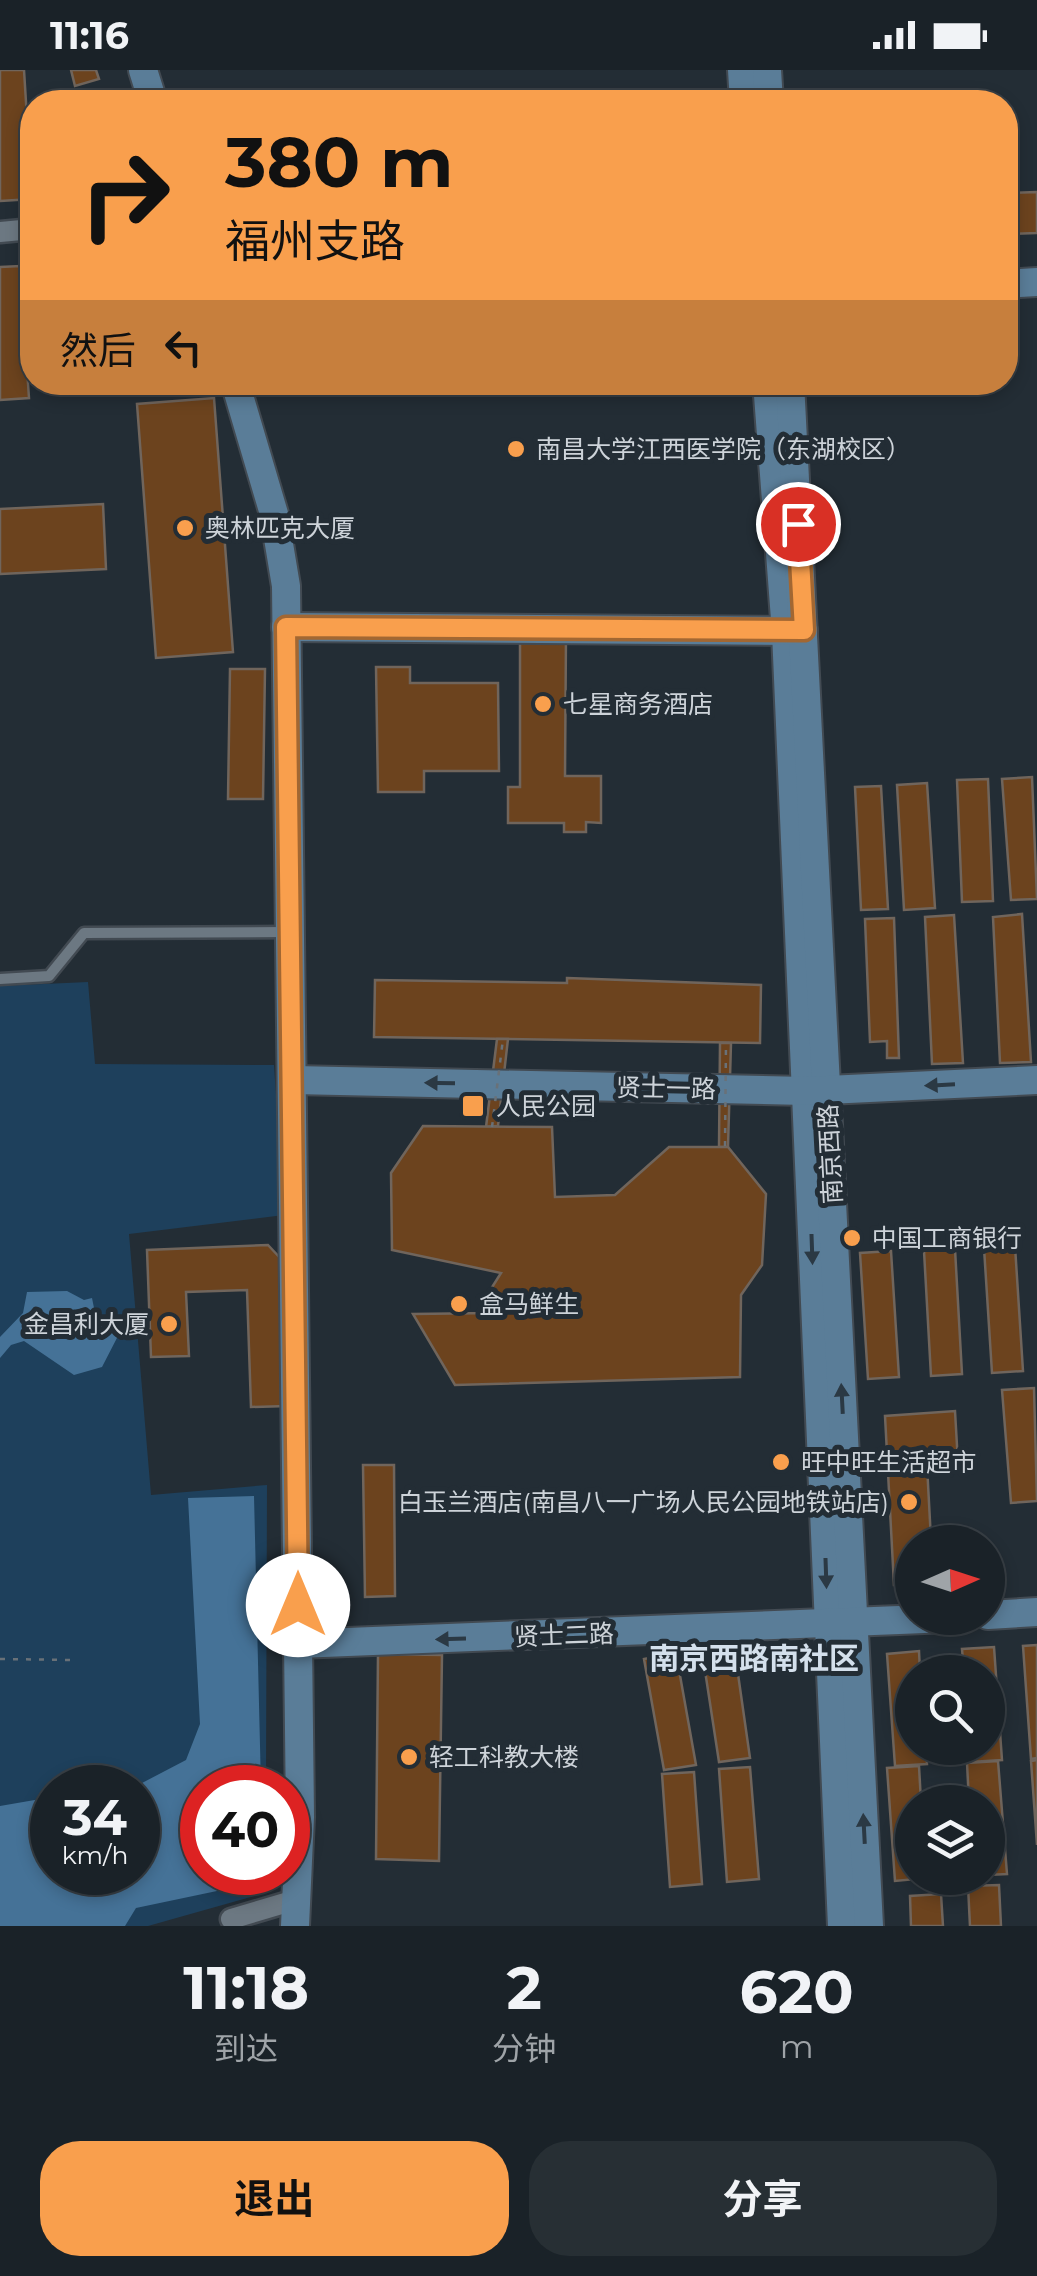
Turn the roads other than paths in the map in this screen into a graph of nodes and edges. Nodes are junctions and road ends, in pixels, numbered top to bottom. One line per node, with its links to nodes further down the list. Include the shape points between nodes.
1 (239, 395): 4 (street, via 274,514)
2 (768, 395): 5 (street, 南京西路)
3 (790, 395): 5 (street, 南京西路)
4 (286, 627): 5 (street); 6 (street)
5 (795, 631): 10 (street, 南京西路)
6 (292, 932): 7 (lane, via 84,933 49,976); 8 (street)
7 (0, 979)
8 (294, 1080): 10 (street, 贤士一路, one-way to 8); 15 (street)
9 (1037, 1080): 10 (street, 贤士一路, one-way to 10)
10 (816, 1091): 14 (street, 南京西路)
11 (1037, 1612): 12 (street)
12 (1005, 1614)
13 (895, 1621): 14 (street, 贤士二路)
14 (841, 1624): 15 (street, 贤士二路, one-way to 15); 18 (street, 南京西路); 19 (street, 南京西路, one-way to 14)
15 (298, 1644): 16 (street)
16 (295, 1913): 17 (street)
17 (231, 1919)
18 (842, 1926)
19 (869, 1926)

